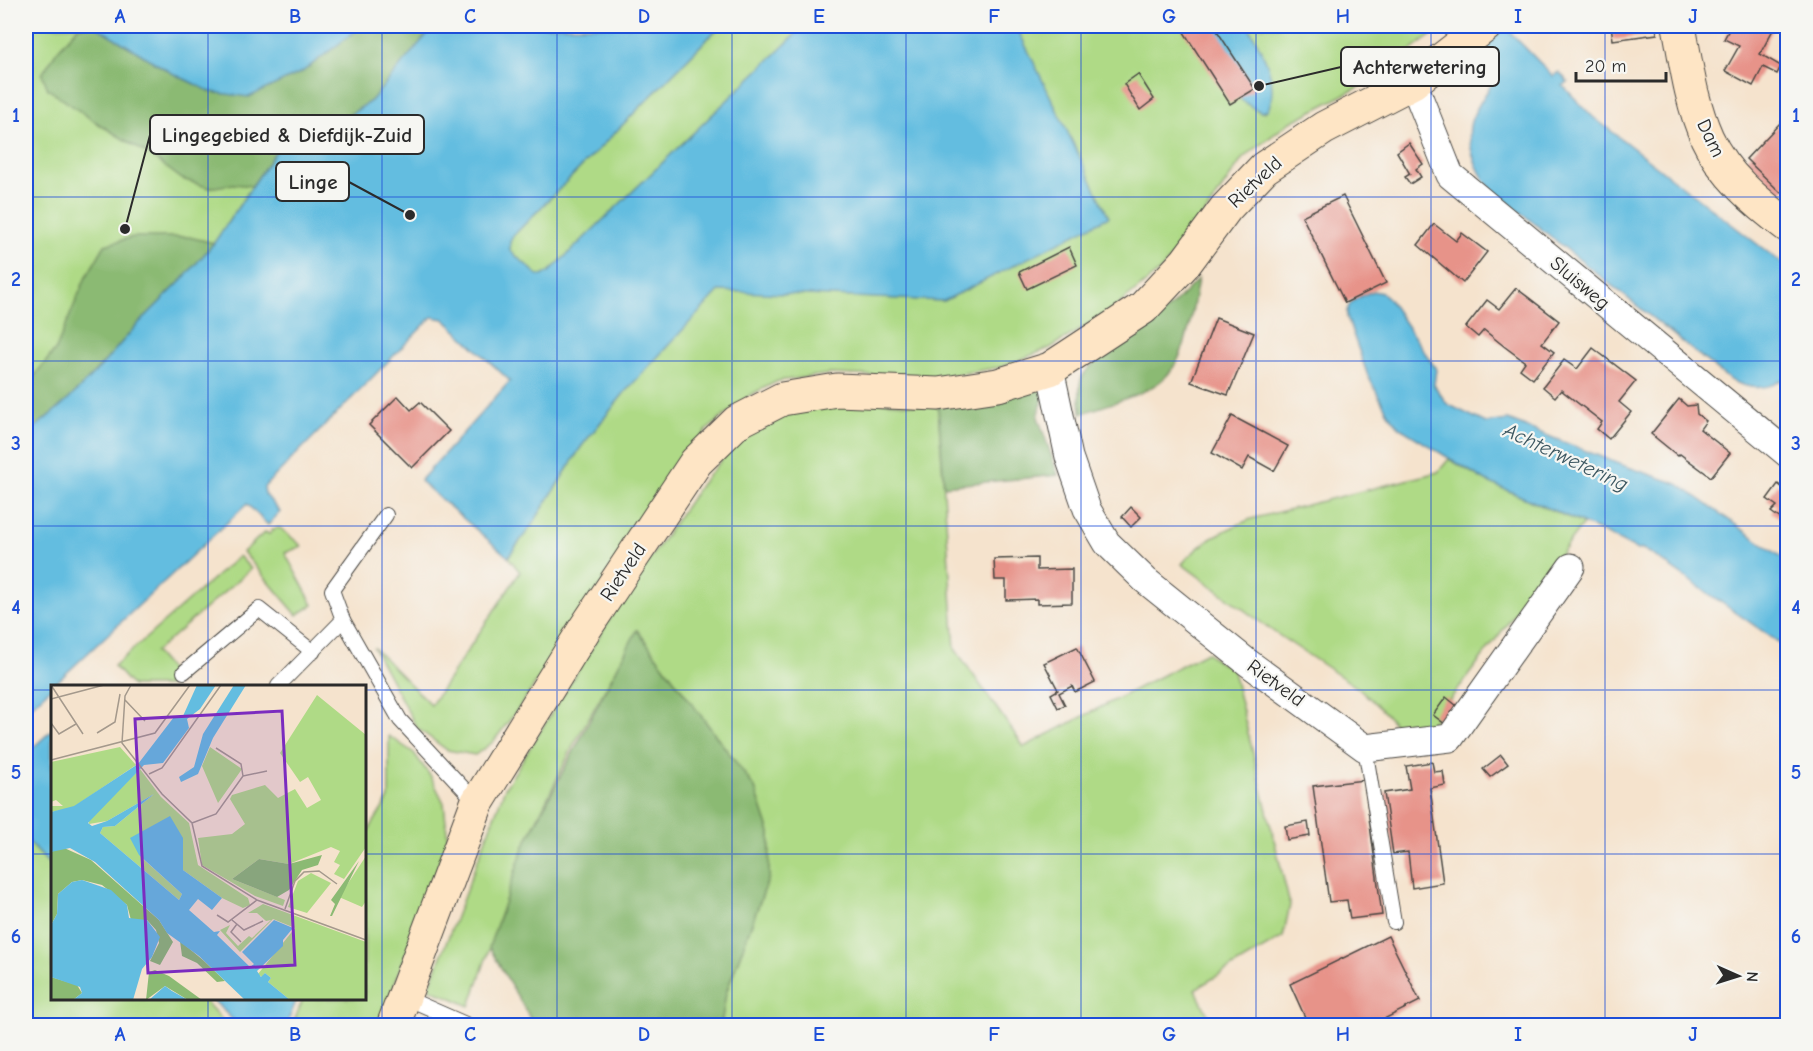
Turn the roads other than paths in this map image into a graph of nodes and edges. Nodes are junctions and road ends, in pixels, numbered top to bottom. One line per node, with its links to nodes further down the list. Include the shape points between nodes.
1 (1679, 26): 4 (street, Dam, via 1692,91 1707,137 1744,189)
2 (1477, 32): 3 (street, Rietveld)
3 (1413, 82): 5 (street, Rietveld, via 1324,128 1264,168 1143,308); 6 (street, Sluisweg, via 1450,175)
4 (1788, 226)
5 (1050, 369): 13 (street, Rietveld, via 1069,457 1087,508 1107,543 1145,580 1247,662); 14 (street, Rietveld, via 998,385 938,394 837,390 782,399 737,422 696,462 584,630)
6 (1788, 454)
7 (387, 515): 9 (lane, via 332,590)
8 (1571, 567): 13 (street, via 1450,738)
9 (344, 620): 10 (lane); 14 (lane, via 400,720)
10 (313, 651): 11 (lane, via 259,609); 12 (lane)
11 (184, 672)
12 (280, 685)
13 (1365, 748): 15 (lane)
14 (477, 802): 16 (street, Rietveld)
15 (1394, 922)
16 (399, 1011): 17 (lane)
17 (470, 1026)

